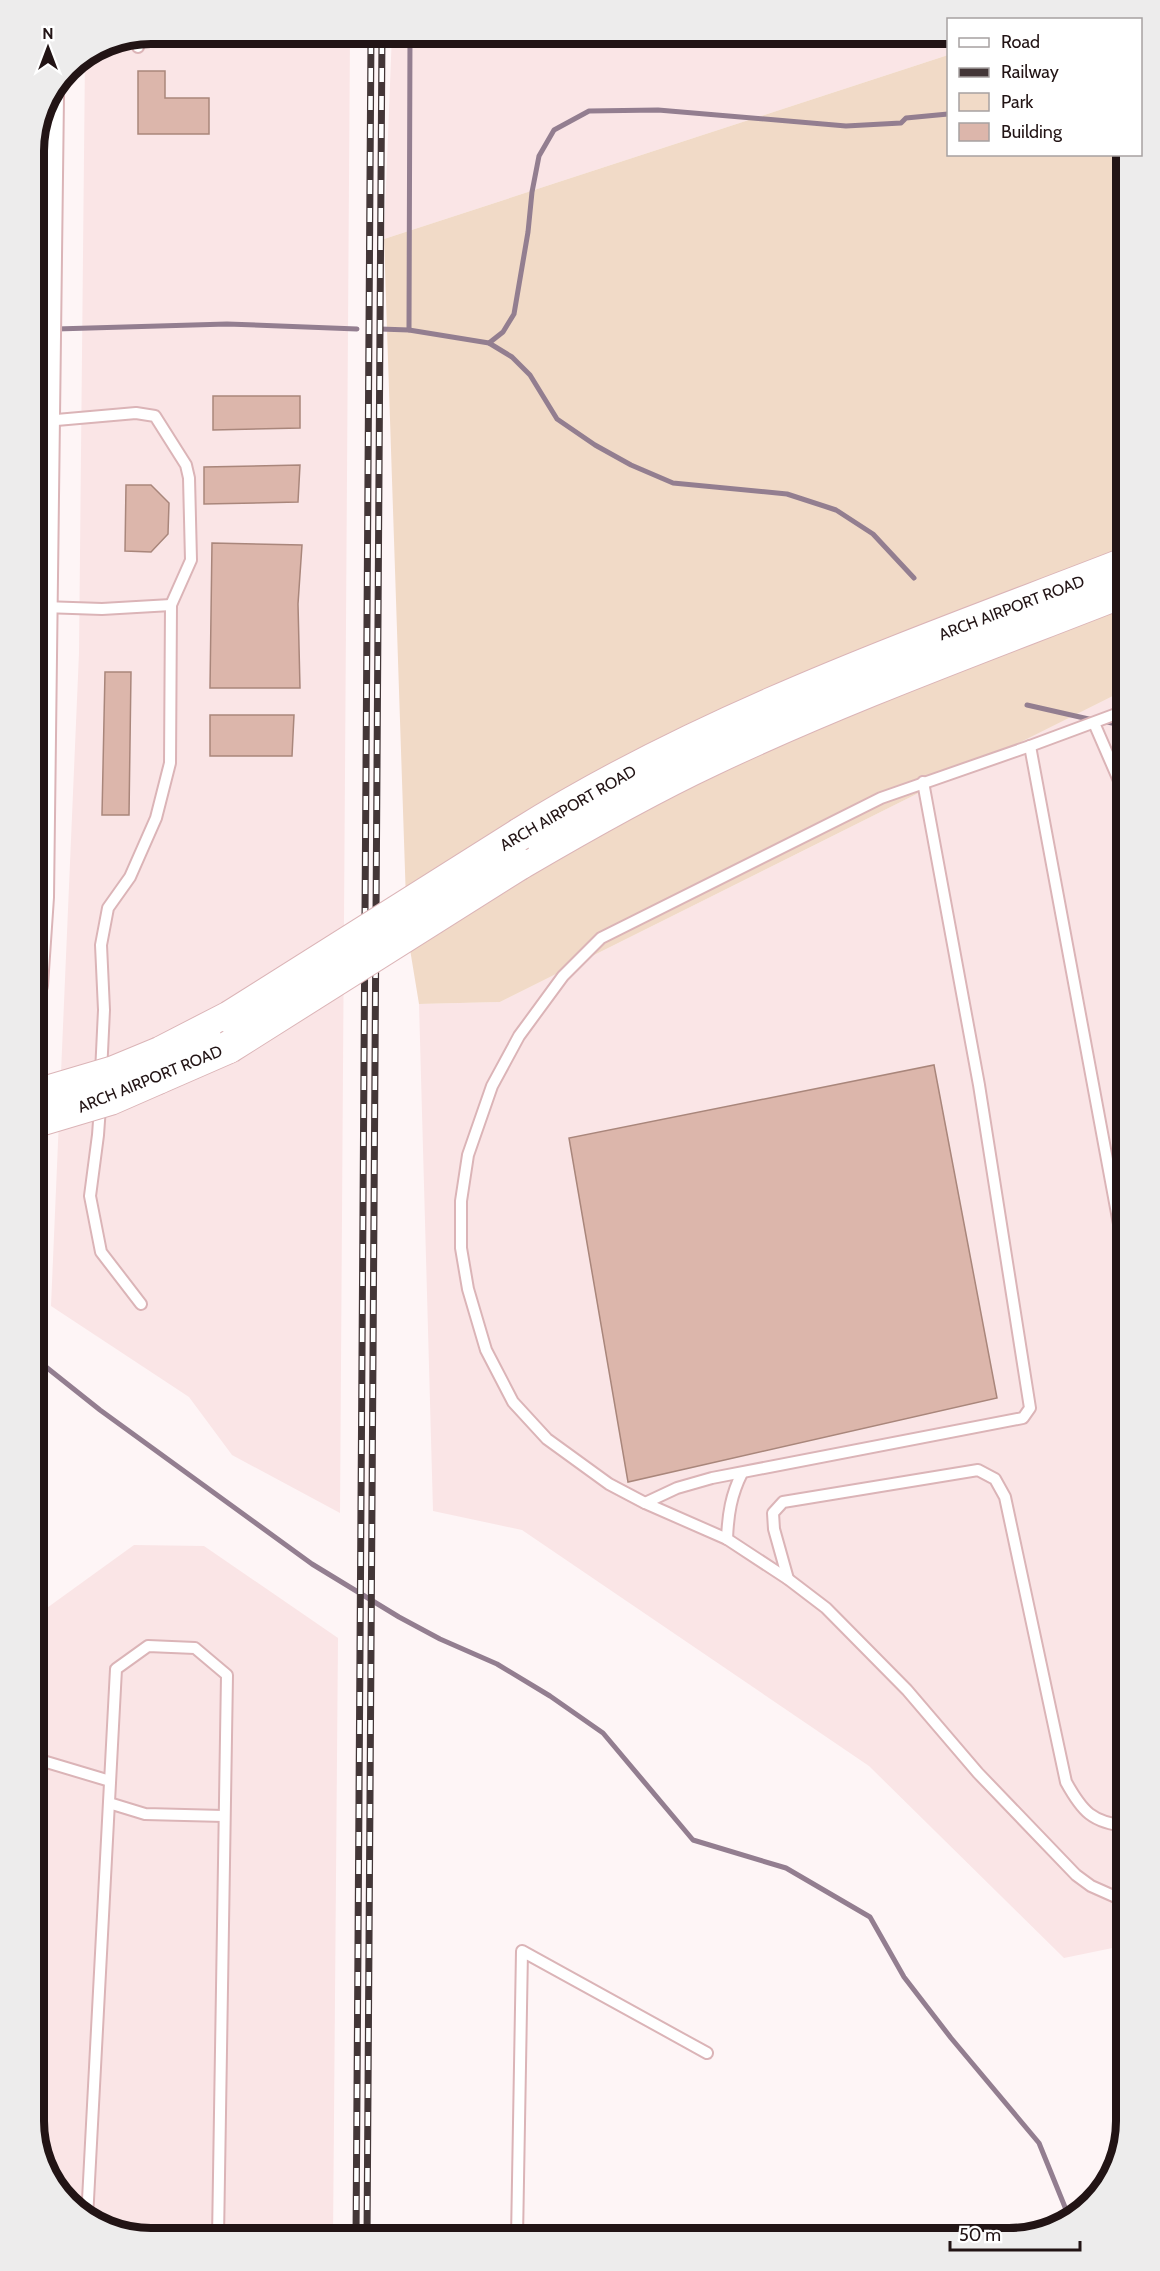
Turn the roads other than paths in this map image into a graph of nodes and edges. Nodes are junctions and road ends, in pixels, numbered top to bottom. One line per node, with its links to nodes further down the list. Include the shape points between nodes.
1 (138, 44): 2 (lane)
2 (138, 48)
3 (49, 119): 4 (main road)
4 (45, 421): 5 (main road); 8 (lane, via 136,413 155,416 166,430 189,478 191,560)
5 (44, 514)
6 (1116, 567): 15 (main road, ARCH AIRPORT ROAD, bridge, via 867,664 659,757 520,834)
7 (1116, 594): 15 (main road, ARCH AIRPORT ROAD, bridge, via 846,700 642,794)
8 (171, 605): 9 (lane); 20 (lane, via 170,764 156,818 130,877 108,908 101,945 104,1022 98,1135 90,1196 101,1252)
9 (44, 607)
10 (1116, 714): 11 (lane)
11 (1094, 723): 12 (lane); 13 (lane)
12 (1030, 746): 14 (lane); 19 (lane)
13 (1116, 774)
14 (922, 782): 21 (lane, via 979,1085 1030,1408 1023,1418); 22 (lane, via 881,798 602,938 562,976 519,1036 492,1086 468,1155 461,1201 461,1248 486,1350 513,1402 547,1439 609,1484)
15 (229, 1032): 16 (main road, ARCH AIRPORT ROAD)
16 (159, 1065): 17 (main road, ARCH AIRPORT ROAD, bridge, via 114,1072); 18 (main road, ARCH AIRPORT ROAD, bridge, via 110,1098)
17 (44, 1093)
18 (44, 1119)
19 (1116, 1208)
20 (141, 1304)
21 (742, 1473): 22 (lane, via 677,1488); 23 (lane, via 728,1511)
22 (645, 1503): 23 (lane)
23 (727, 1539): 24 (lane)
24 (788, 1579): 29 (lane, via 773,1513 783,1502 978,1470 995,1479 1005,1497 1066,1782 1078,1805 1095,1819); 30 (lane, via 826,1608 908,1690 978,1773 1076,1875)
25 (44, 1761): 26 (lane)
26 (110, 1781): 27 (lane); 28 (lane, via 116,1669 148,1646 195,1648 226,1675)
27 (109, 1803): 28 (lane, via 145,1814); 32 (lane)
28 (225, 1816): 33 (lane)
29 (1116, 1825)
30 (1116, 1897)
31 (707, 2053): 34 (lane, via 522,1951)
32 (88, 2207)
33 (218, 2227)
34 (517, 2227)

